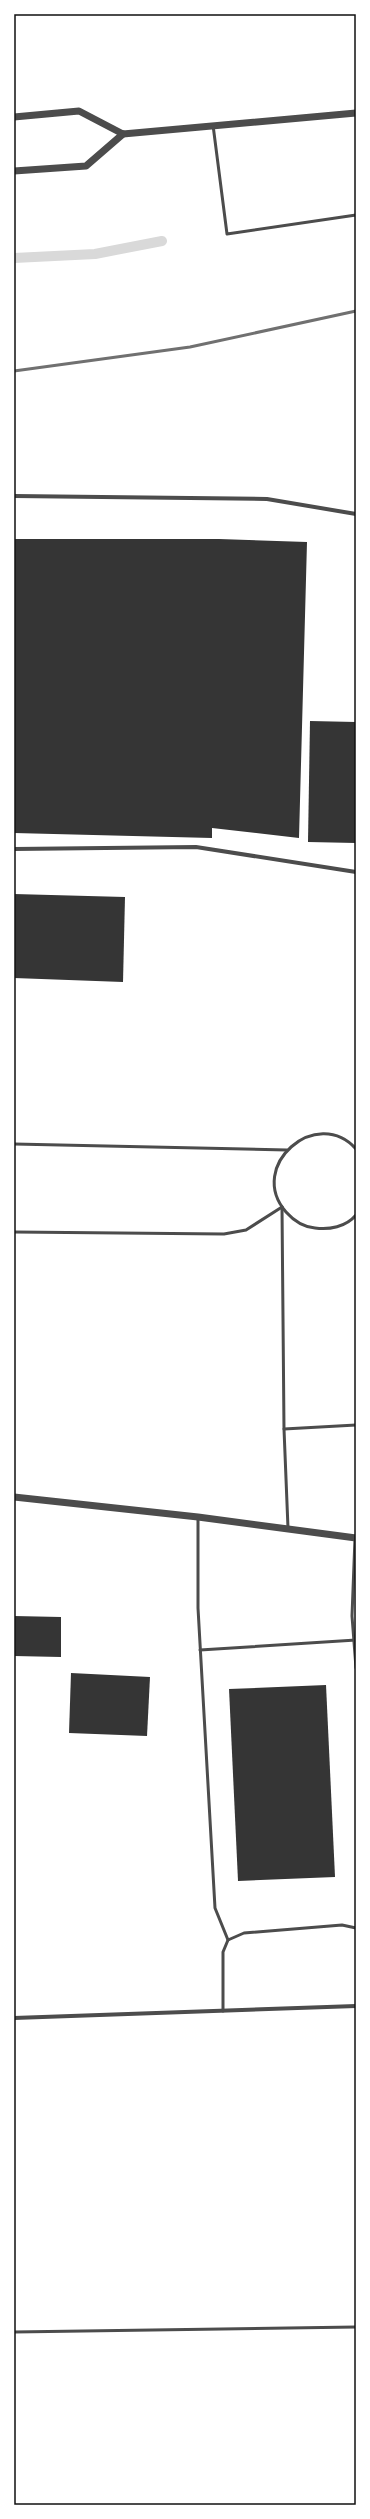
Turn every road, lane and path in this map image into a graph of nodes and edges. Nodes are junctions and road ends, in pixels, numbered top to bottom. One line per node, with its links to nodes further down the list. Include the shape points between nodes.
1 (355, 112): 3 (street)
2 (14, 117): 4 (street, via 79,111)
3 (213, 125): 4 (street); 6 (lane, via 227,234)
4 (123, 134): 5 (street, via 86,166)
5 (14, 171)
6 (356, 215)
7 (14, 496): 8 (street, via 267,498)
8 (356, 514)
9 (14, 849): 10 (street, via 196,847)
10 (356, 872)
11 (14, 1144): 13 (lane)
12 (356, 1149): 13 (lane, via 340,1137 326,1134 311,1135 298,1140)
13 (287, 1150): 14 (lane, via 279,1162 275,1175 276,1192)
14 (282, 1207): 15 (lane, via 293,1220 307,1227 324,1230 340,1226); 16 (lane, via 246,1230 224,1234); 18 (lane)
15 (356, 1215)
16 (14, 1232)
17 (356, 1425): 18 (lane)
18 (284, 1429): 21 (lane)
19 (14, 1497): 20 (street)
20 (198, 1517): 21 (street); 24 (lane)
21 (288, 1528): 22 (street)
22 (356, 1538): 23 (lane, via 352,1616)
23 (355, 1640): 24 (lane); 25 (lane)
24 (200, 1650): 27 (lane, via 215,1908)
25 (356, 1668)
26 (356, 1928): 27 (lane, via 342,1925 244,1933)
27 (228, 1940): 29 (lane, via 223,1952)
28 (356, 2006): 29 (street)
29 (223, 2011): 30 (street)
30 (14, 2018)
31 (356, 2327): 32 (lane)
32 (14, 2332)

